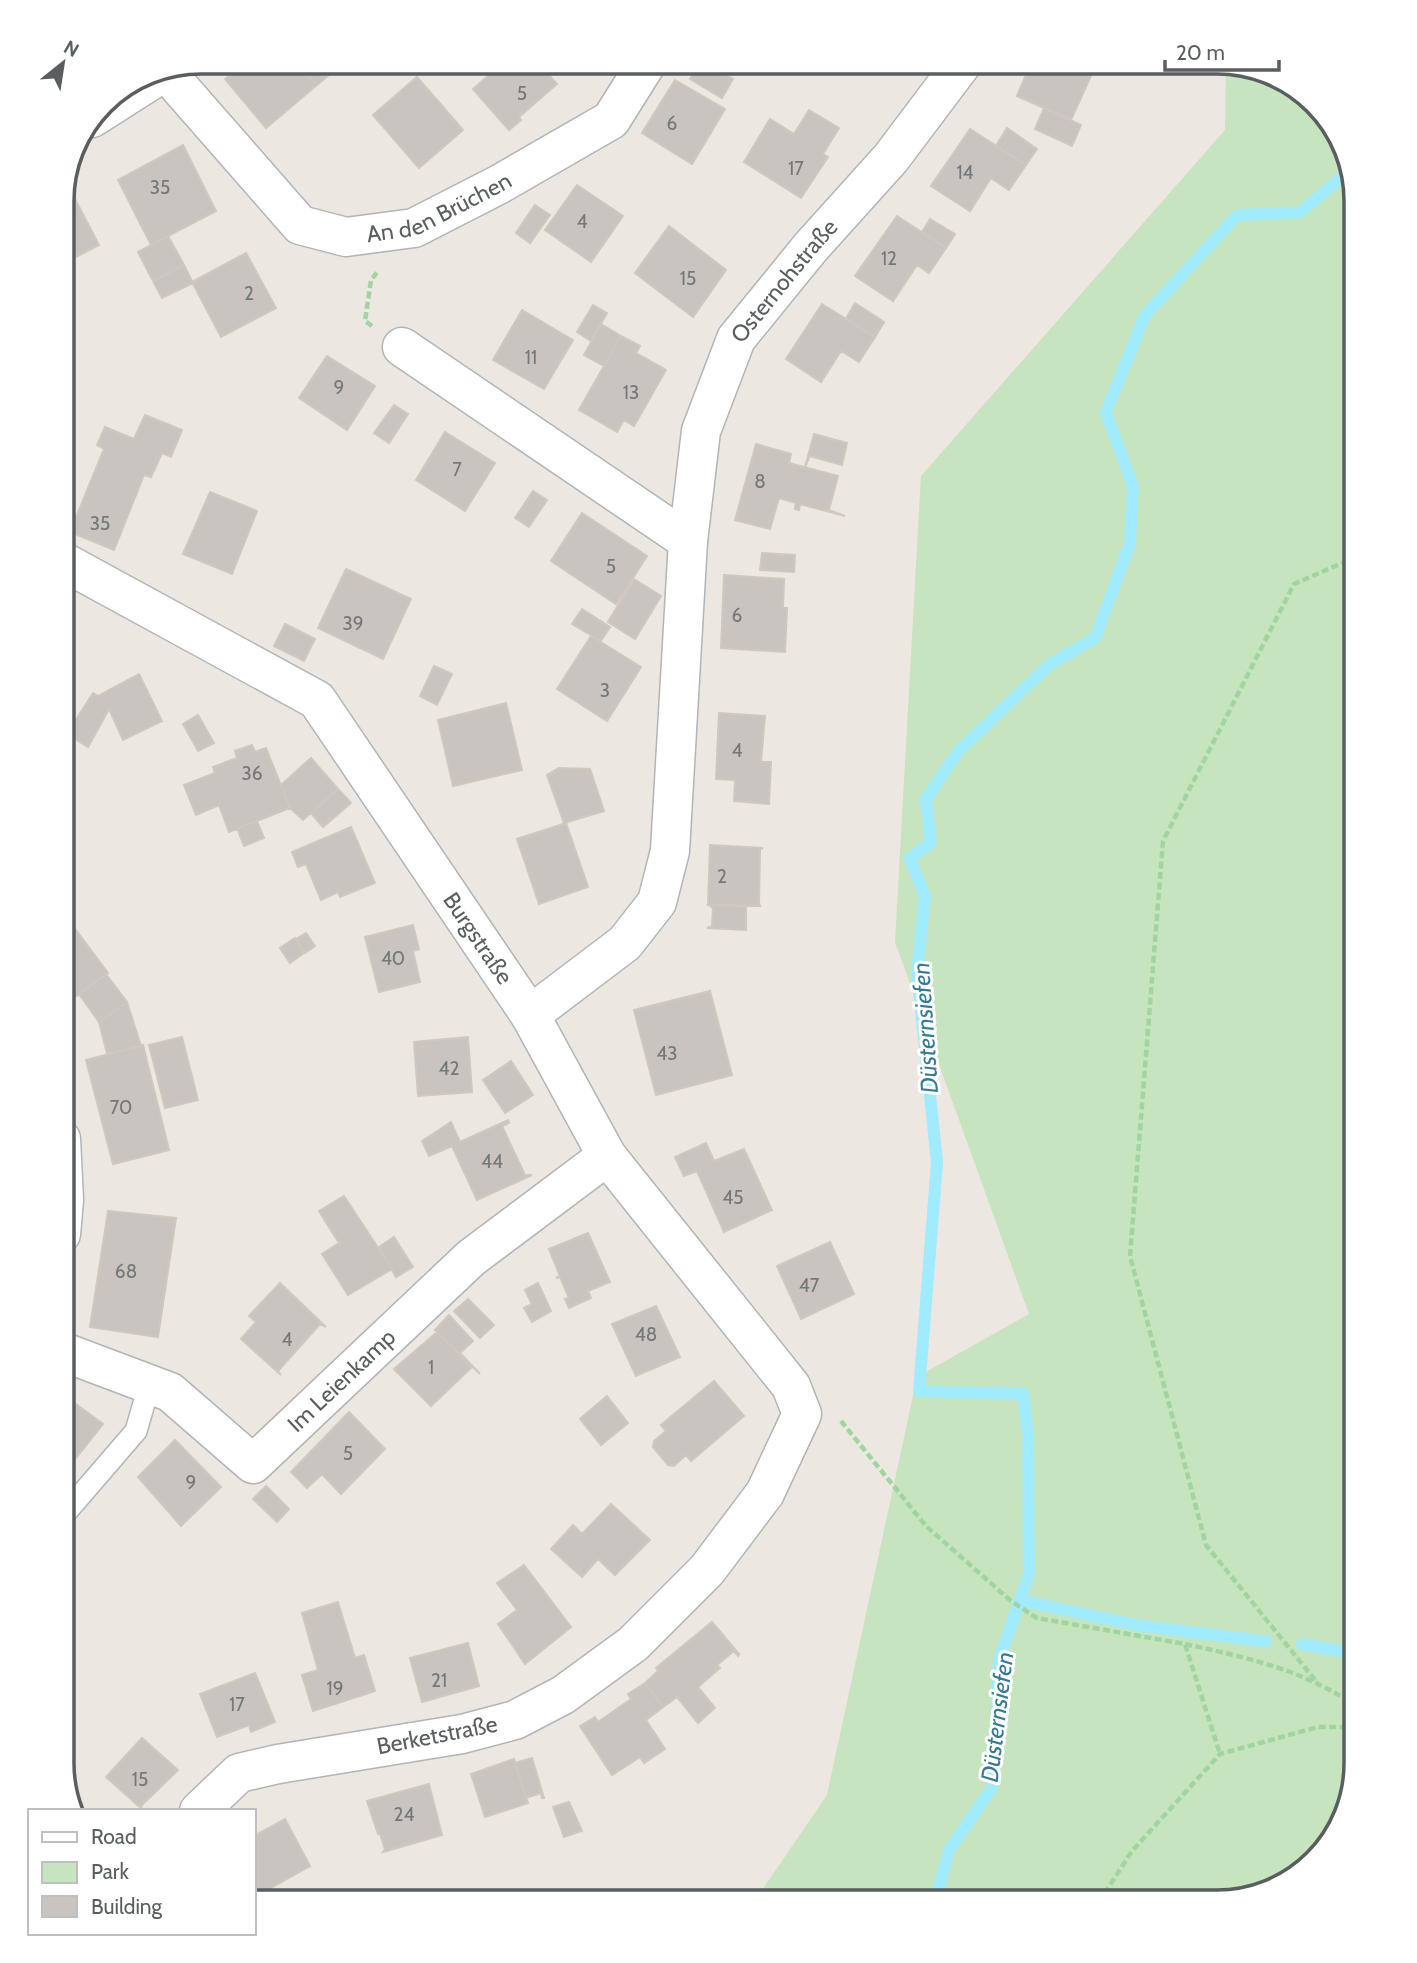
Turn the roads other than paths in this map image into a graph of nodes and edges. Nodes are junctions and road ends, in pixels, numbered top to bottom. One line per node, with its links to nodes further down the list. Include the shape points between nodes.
1 (640, 74): 3 (street, An den Brüchen, via 611,120 499,185 414,228 346,237 300,225)
2 (954, 74): 5 (street, Osternohstraße, via 891,158 736,339 701,431)
3 (175, 76)
4 (402, 347): 5 (street)
5 (688, 541): 7 (street, Osternohstraße, via 670,851 657,902 625,943)
6 (74, 568): 7 (street, Burgstraße, via 317,700)
7 (530, 1015): 8 (street, Burgstraße)
8 (607, 1156): 10 (street, Im Leienkamp, via 471,1258 253,1464 170,1392); 11 (street, Burgstraße)
9 (74, 1356): 10 (street, Im Leienkamp)
10 (149, 1386): 12 (lane, via 136,1431)
11 (796, 1400): 13 (street, Berketstraße, via 765,1493 708,1570 633,1644 563,1695 514,1720 462,1734 239,1773)
12 (74, 1503)
13 (201, 1809)

